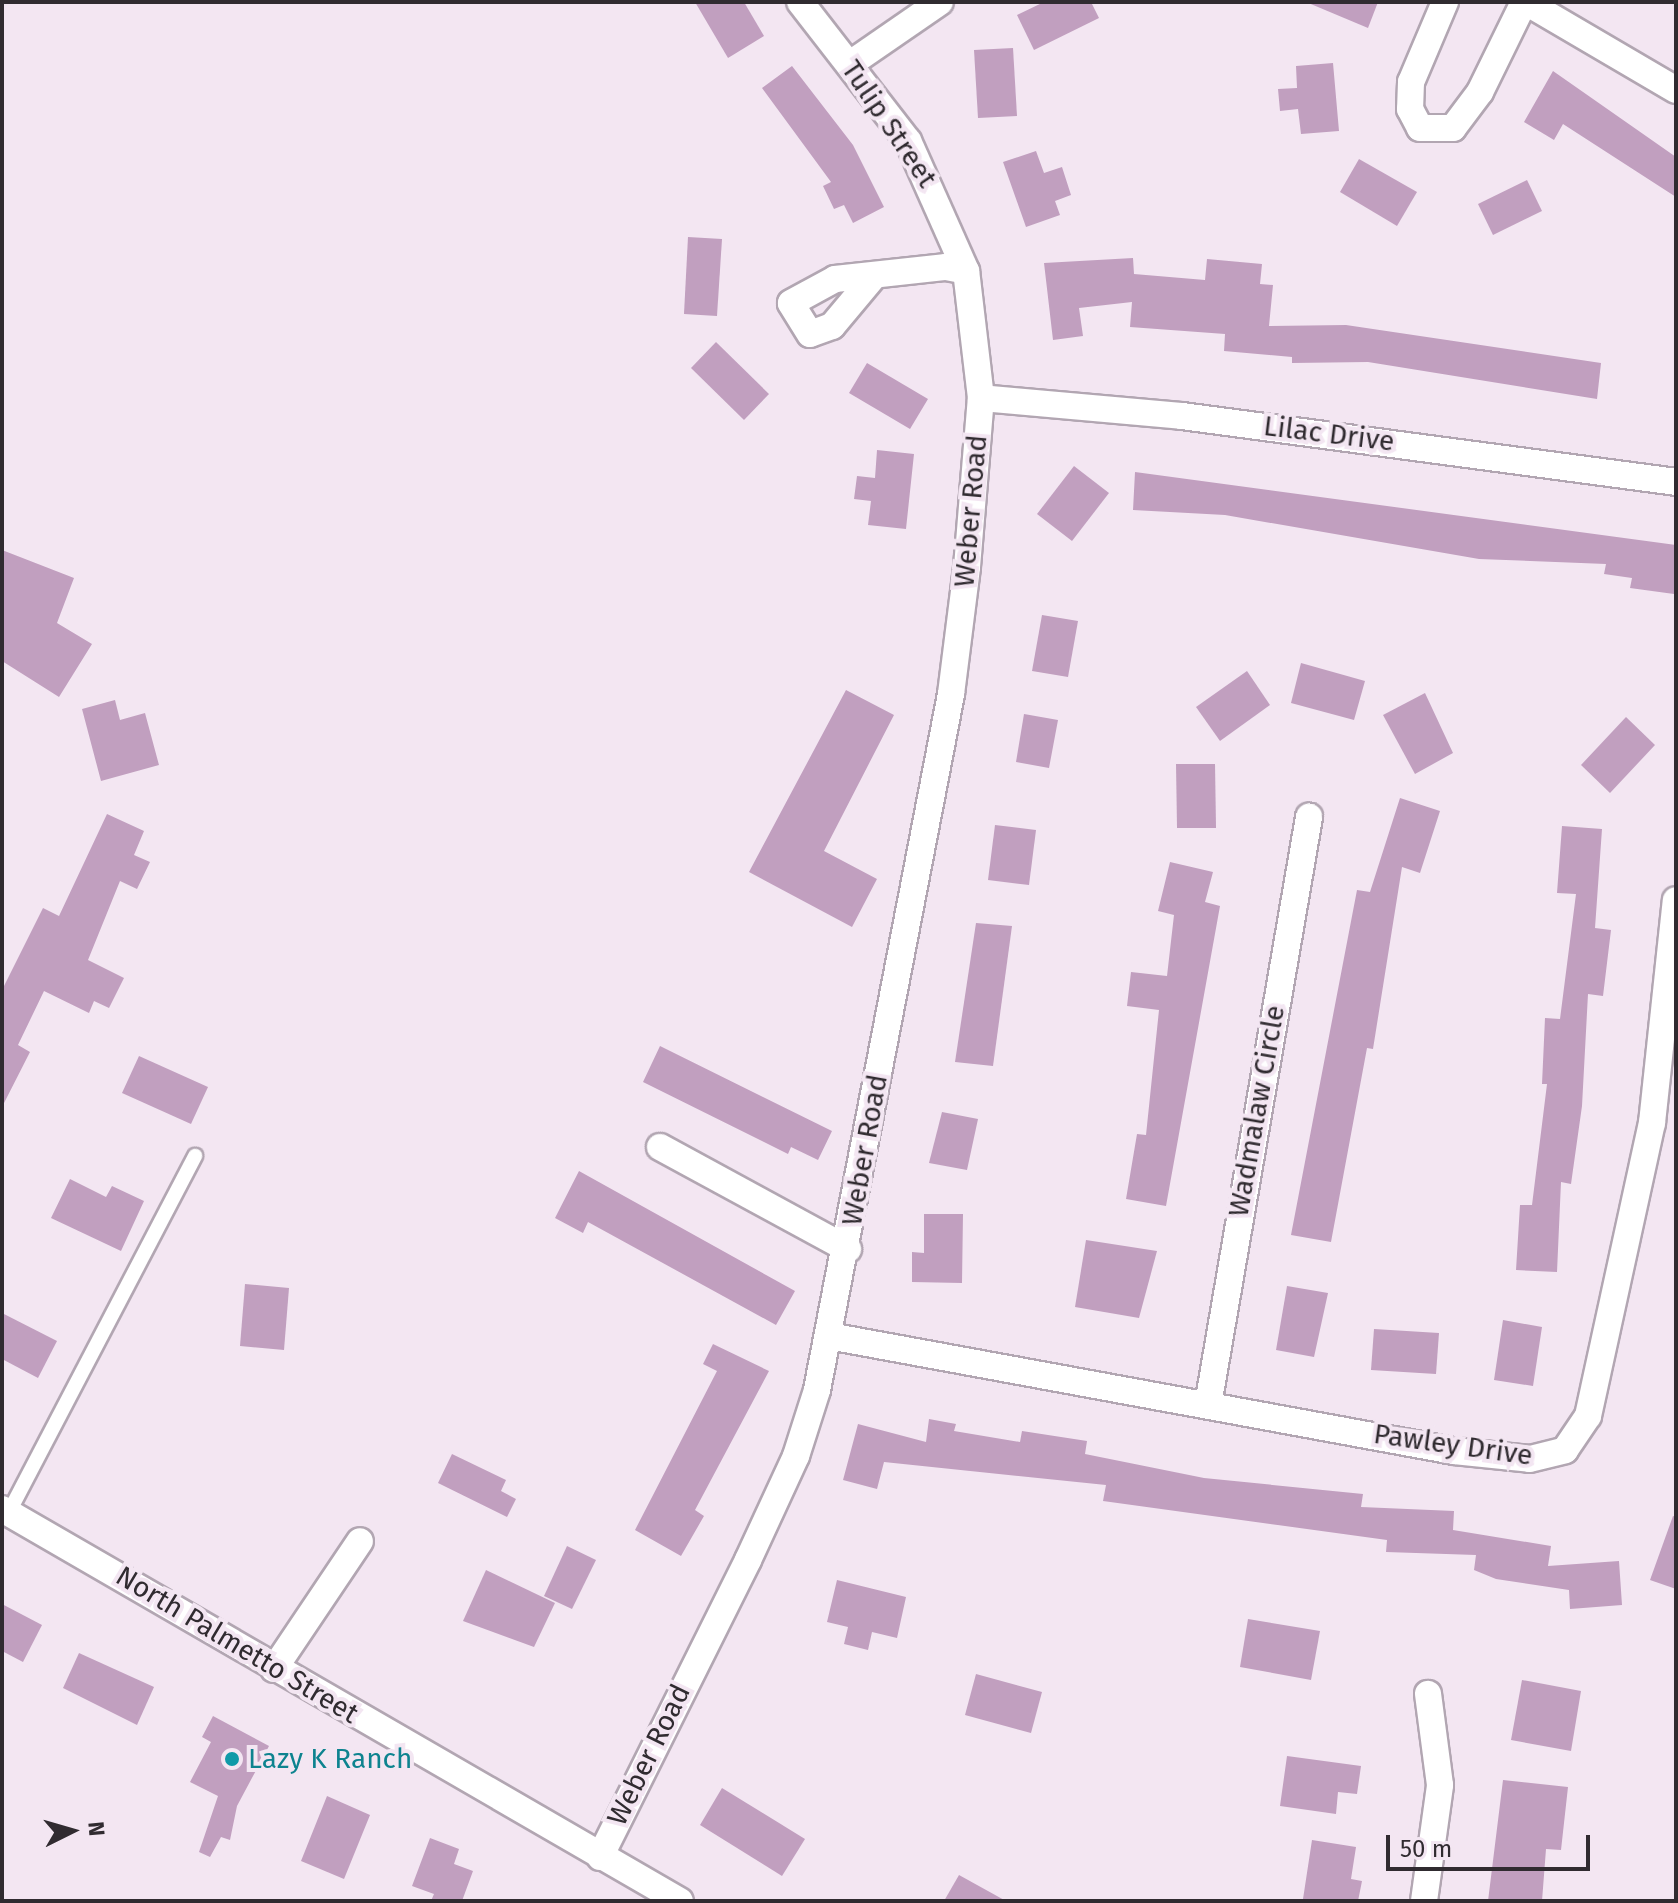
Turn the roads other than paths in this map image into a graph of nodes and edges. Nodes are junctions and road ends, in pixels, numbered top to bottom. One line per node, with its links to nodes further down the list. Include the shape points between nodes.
1 (800, 2): 5 (street, Tulip Street)
2 (940, 2): 5 (street)
3 (1445, 2): 4 (street, via 1411,82 1410,109 1420,128 1453,128 1480,92)
4 (1525, 2): 6 (street)
5 (850, 64): 7 (street, Tulip Street, via 932,183)
6 (1676, 90)
7 (966, 271): 8 (street); 9 (street, Tulip Street)
8 (874, 276)
9 (981, 398): 10 (street, Lilac Drive, via 1182,416); 15 (street, Weber Road, via 951,694)
10 (1676, 482)
11 (1309, 817): 17 (street, Wadmalaw Circle)
12 (1676, 900): 17 (street, Pawley Drive, via 1652,1123 1603,1362 1578,1437 1549,1457 1506,1458)
13 (660, 1147): 15 (street)
14 (195, 1156): 18 (lane)
15 (848, 1249): 16 (street, Weber Road)
16 (829, 1336): 17 (street, Pawley Drive); 22 (street, Weber Road, via 796,1456)
17 (1208, 1405)
18 (6, 1511): 20 (street, North Palmetto Street)
19 (360, 1541): 20 (street)
20 (274, 1669): 22 (street, North Palmetto Street)
21 (1428, 1694): 24 (street, via 1440,1785)
22 (600, 1857): 23 (street, North Palmetto Street)
23 (680, 1901)
24 (1424, 1901)

